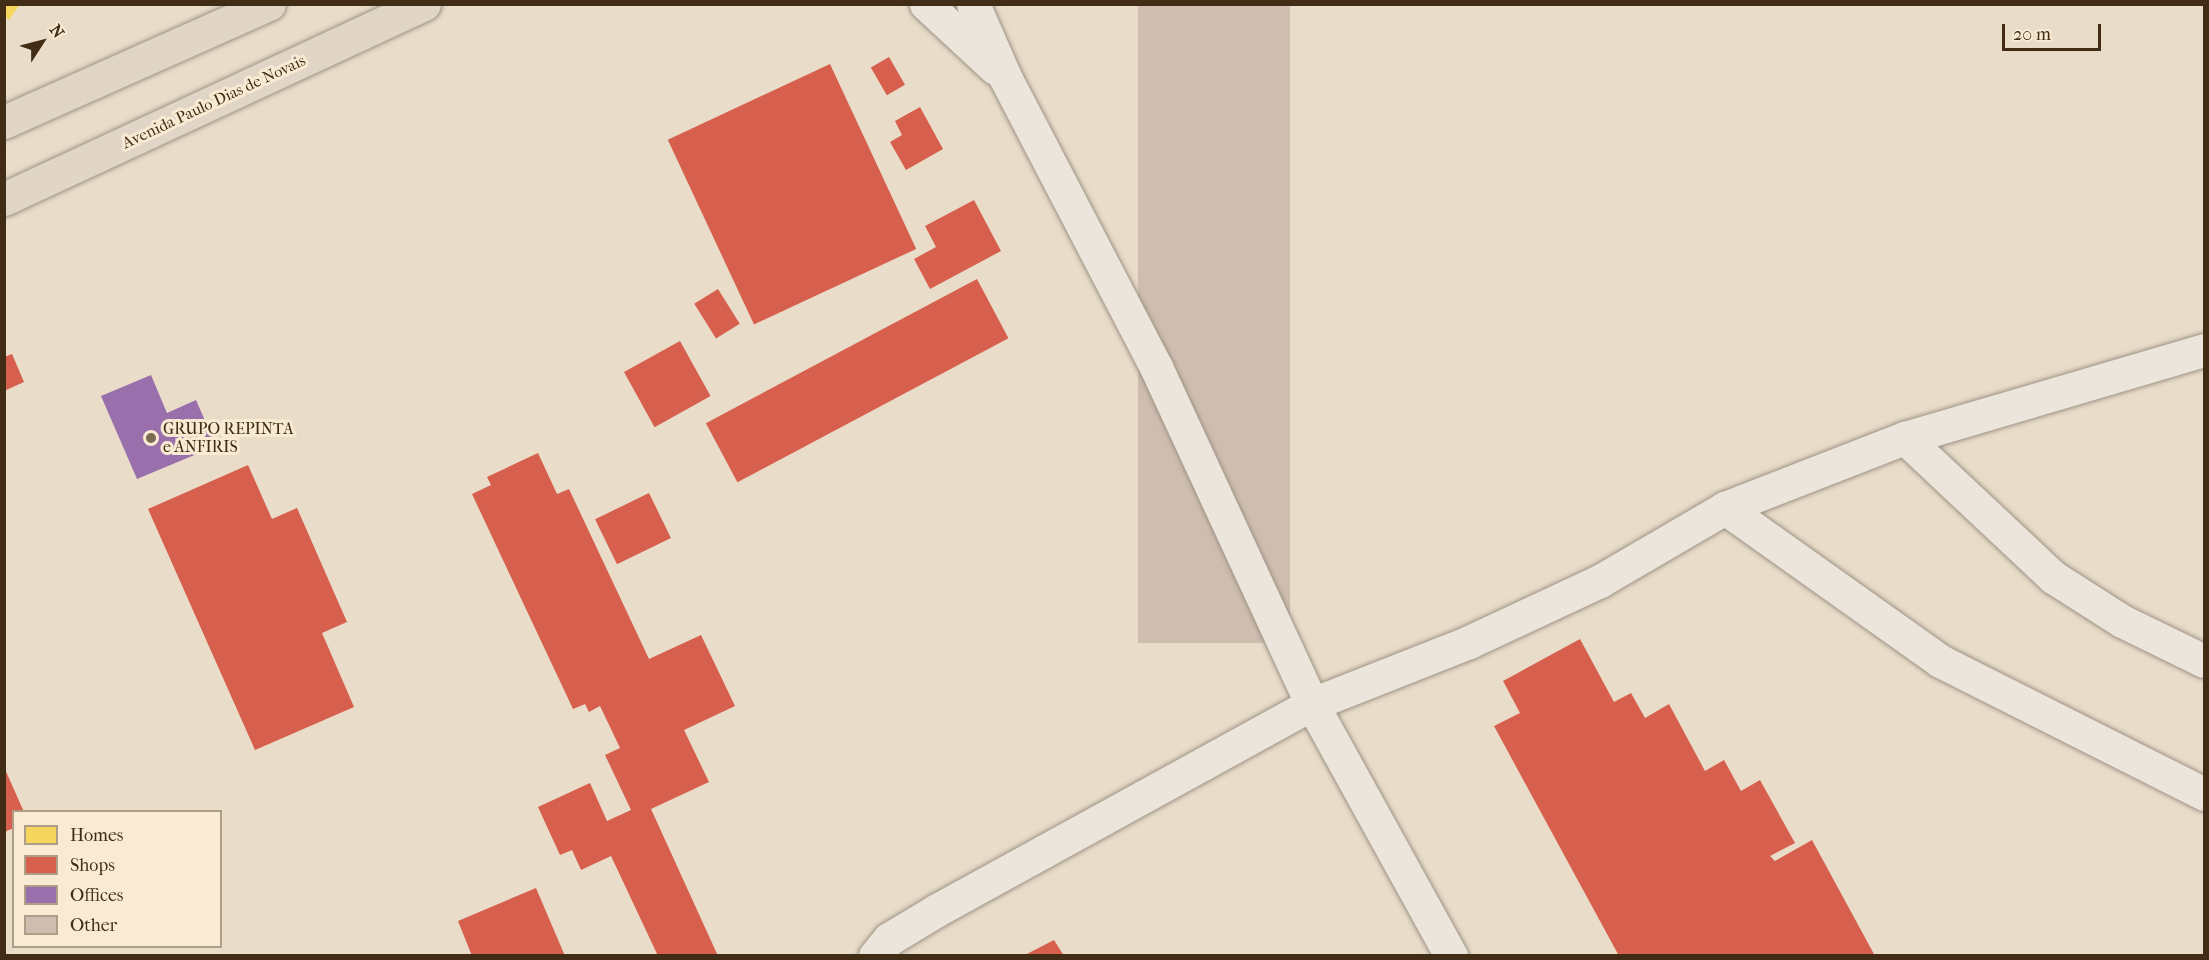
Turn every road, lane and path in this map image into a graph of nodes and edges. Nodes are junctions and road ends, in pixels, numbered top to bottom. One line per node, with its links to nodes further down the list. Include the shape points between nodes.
1 (269, 4): 6 (main road)
2 (424, 4): 7 (main road, Avenida Paulo Dias de Novais)
3 (926, 4): 5 (street)
4 (973, 4): 5 (street)
5 (1005, 77): 12 (street, via 1156,367)
6 (4, 122)
7 (4, 199)
8 (2205, 350): 9 (street)
9 (1905, 438): 10 (street); 11 (street, via 2053,577 2122,621)
10 (1725, 508): 12 (street, via 1600,581 1469,642); 13 (street, via 1940,661)
11 (2205, 662)
12 (1312, 704): 14 (street); 15 (street, via 937,910 889,939)
13 (2205, 794)
14 (1448, 954)
15 (875, 956)

